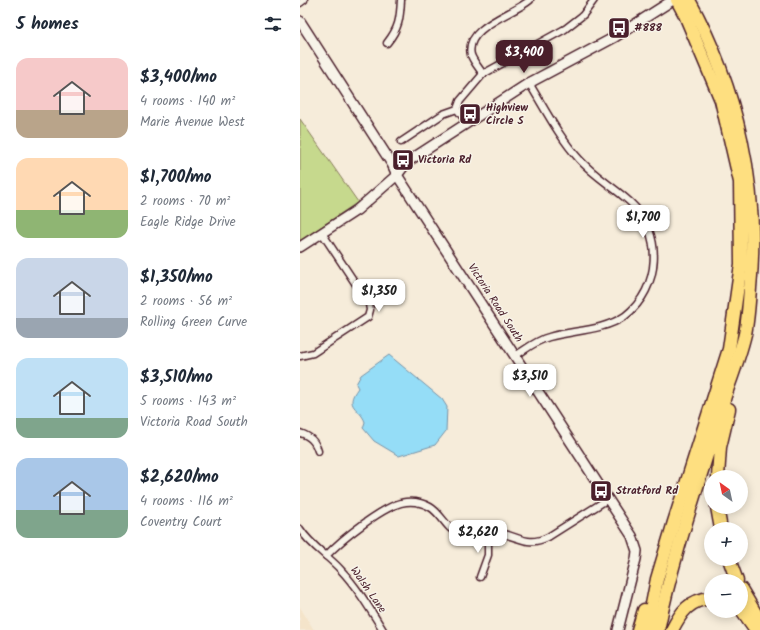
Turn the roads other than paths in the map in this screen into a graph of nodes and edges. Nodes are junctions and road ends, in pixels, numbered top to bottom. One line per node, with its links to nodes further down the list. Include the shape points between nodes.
1 (304, 0): 7 (street)
2 (401, 0): 10 (street, via 397,30)
3 (530, 0): 11 (street, via 494,20 478,33 471,43 471,56)
4 (594, 0): 11 (street, via 583,15 565,29)
5 (673, 0): 12 (street, via 615,37)
6 (677, 0): 8 (highway)
7 (300, 3)
8 (689, 8): 19 (highway, via 720,64 745,155 753,230); 26 (highway, via 721,100 738,174 742,264 729,349)
9 (300, 21): 16 (street, Victoria Road South, via 392,164)
10 (387, 43)
11 (483, 74): 13 (street, via 460,101)
12 (529, 84): 14 (street); 21 (street, via 579,159 642,214 652,237 655,261 646,292 636,306 624,316 602,326 548,337)
13 (457, 109): 14 (street); 15 (street, via 443,114)
14 (467, 123): 16 (street, via 407,162)
15 (401, 142)
16 (397, 176): 17 (street, via 356,210); 21 (street, Victoria Road South)
17 (322, 233): 18 (street); 20 (street, via 369,304 370,310 368,317 319,349)
18 (300, 247)
19 (745, 333): 24 (highway, via 741,362 720,447); 39 (highway, via 667,585)
20 (300, 356)
21 (515, 356): 25 (street, Victoria Road South)
22 (300, 433): 23 (street, via 309,436)
23 (318, 451)
24 (718, 470)
25 (608, 499): 28 (street, via 540,541 525,542 504,534); 36 (street, Victoria Road South, via 632,536 637,551)
26 (674, 522): 37 (highway, via 657,564); 38 (highway, via 657,579)
27 (300, 529): 29 (street, Walsh Lane)
28 (488, 534): 29 (street, via 458,534 449,528 431,507 419,502 406,502 392,507 341,539); 30 (street, via 488,555)
29 (326, 556): 35 (street, Walsh Lane, via 353,583)
30 (480, 577)
31 (704, 599): 40 (highway, via 685,608)
32 (748, 601): 34 (highway)
33 (747, 618): 41 (highway)
34 (760, 622)
35 (383, 630)
36 (618, 630)
37 (638, 630)
38 (647, 630)
39 (658, 630)
40 (672, 630)
41 (756, 630)

